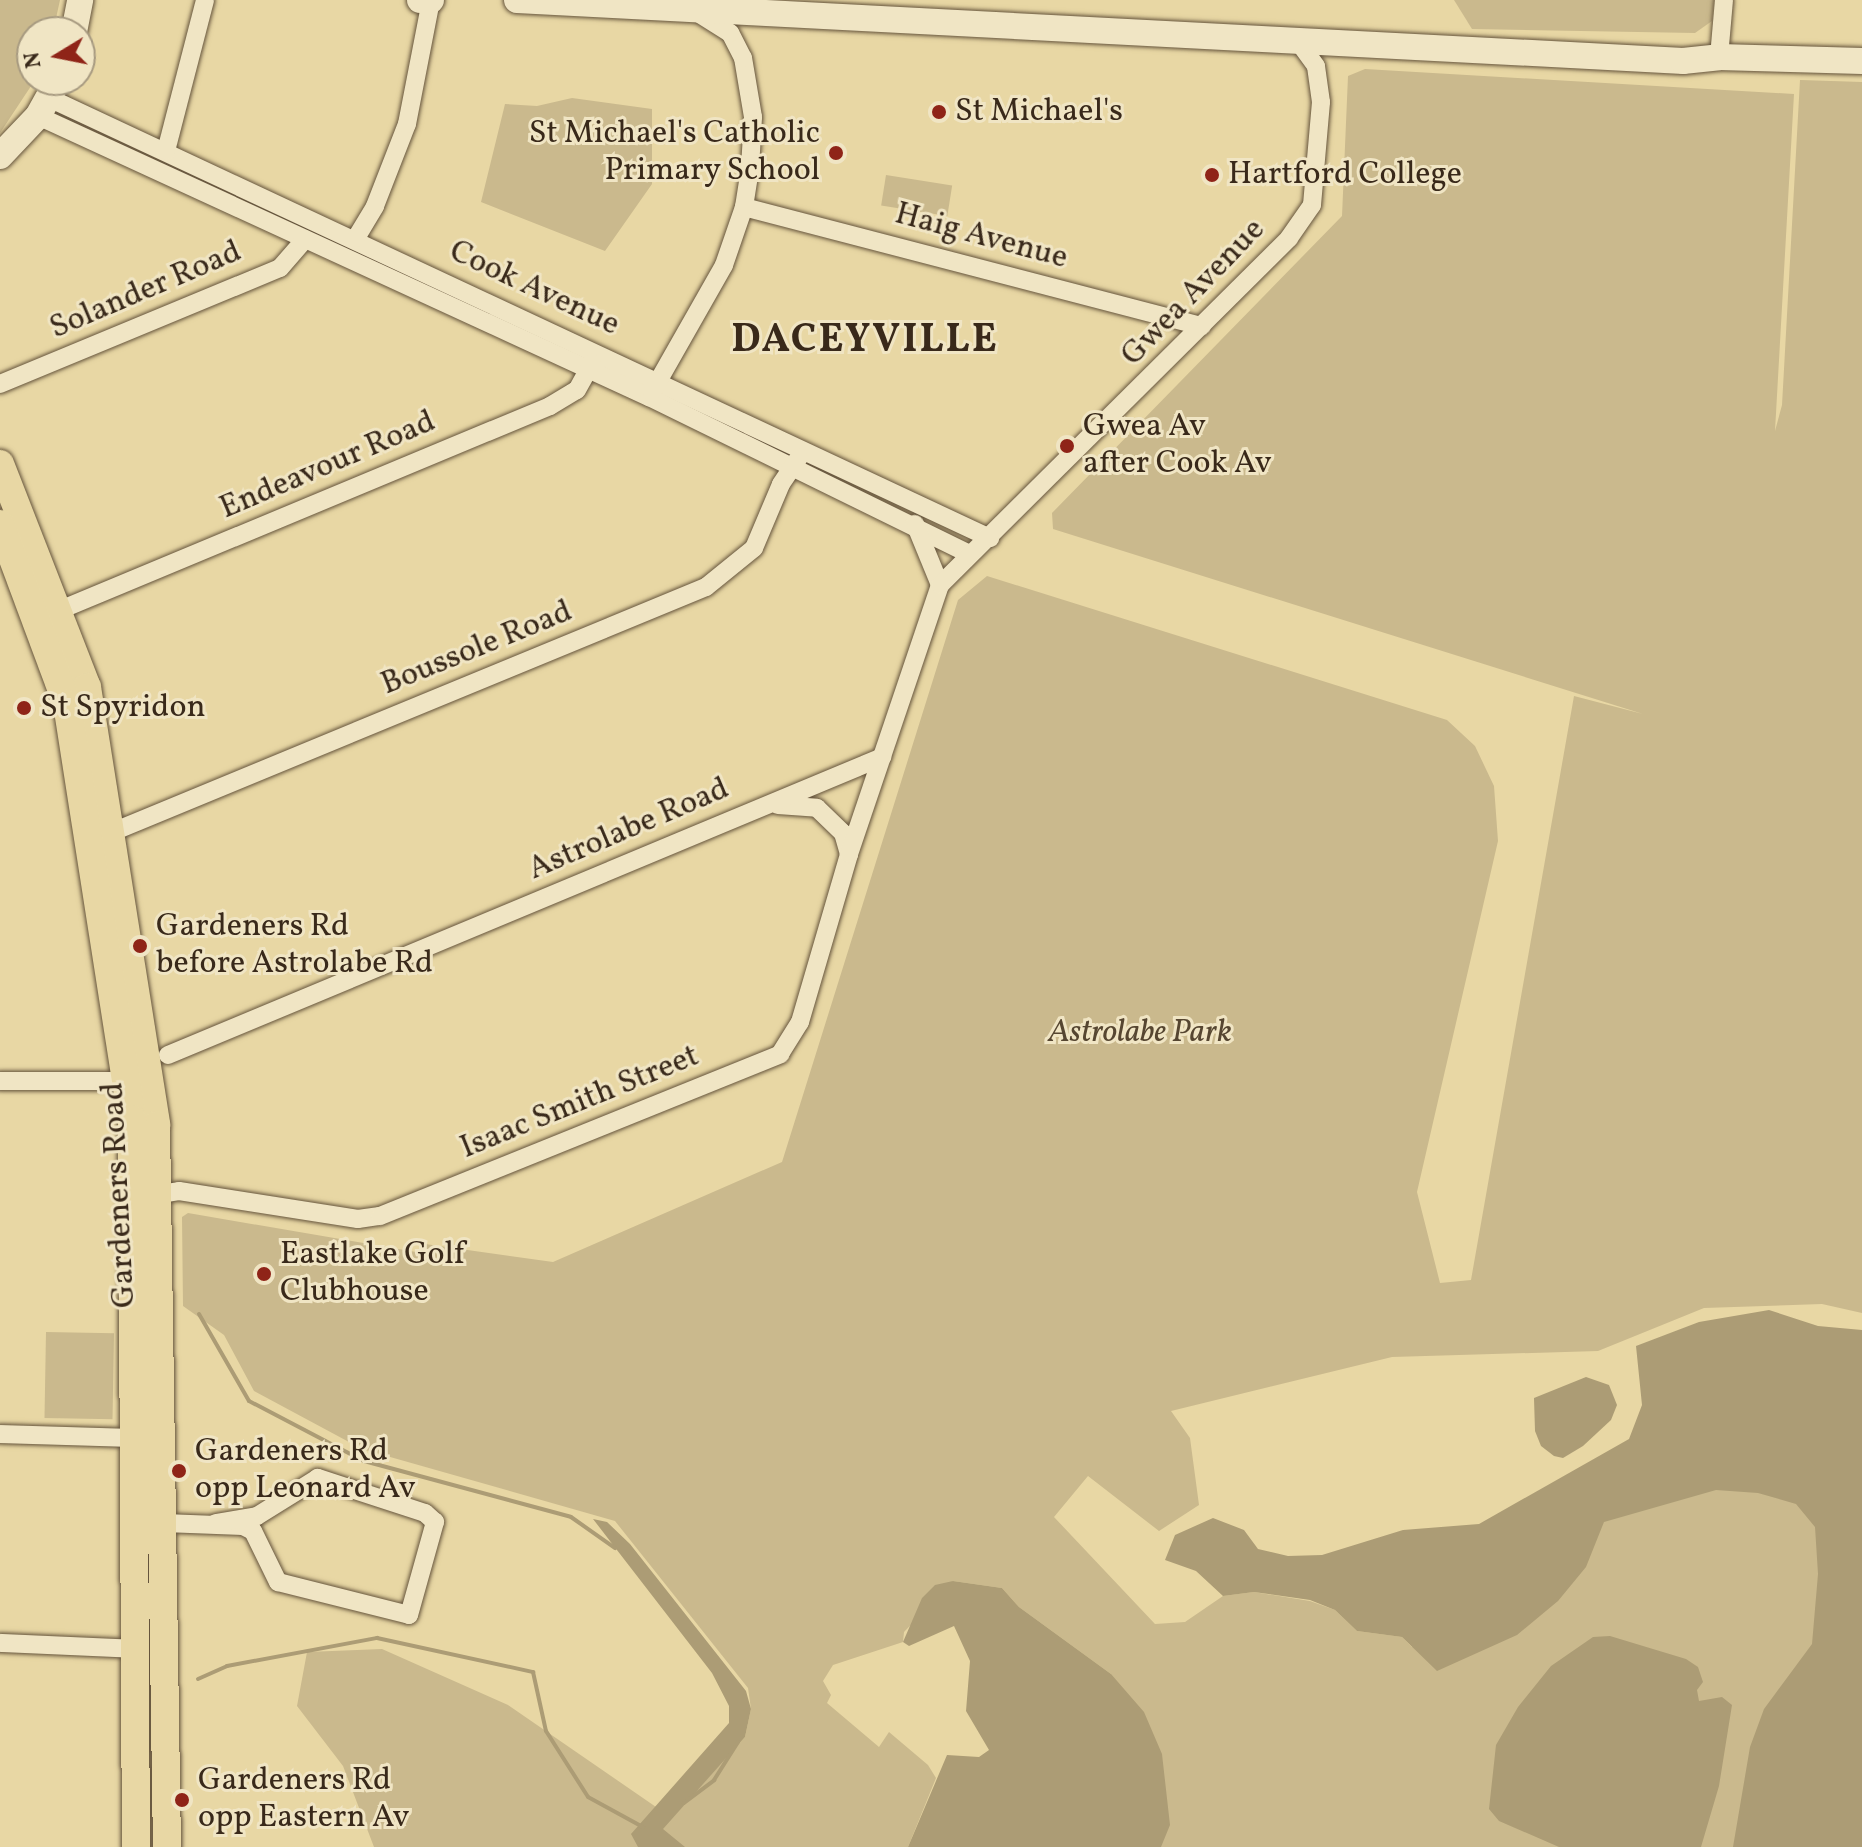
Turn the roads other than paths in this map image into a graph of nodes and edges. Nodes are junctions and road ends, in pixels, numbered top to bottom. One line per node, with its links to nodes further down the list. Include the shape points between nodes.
1 (205, 0): 13 (street)
2 (418, 0): 3 (street); 9 (street)
3 (431, 0): 9 (street)
4 (517, 0): 7 (street)
5 (731, 0): 10 (street, via 1687,50)
6 (1724, 0): 10 (street)
7 (687, 9): 8 (street); 15 (street, via 730,33 747,71 753,139)
8 (1298, 41): 10 (street, via 1683,61); 18 (street, Gwea Avenue, via 1316,66 1321,102 1317,184 1308,212)
9 (420, 43): 16 (street, via 407,124 375,206)
10 (1719, 57): 11 (street)
11 (1862, 61)
12 (48, 98): 13 (street, Cook Avenue); 14 (street); 17 (street, Cook Avenue)
13 (166, 151): 16 (street, Cook Avenue)
14 (0, 156)
15 (744, 207): 18 (street, Haig Avenue); 22 (street, via 714,286)
16 (356, 238): 19 (street, Cook Avenue)
17 (305, 239): 20 (street, Cook Avenue); 21 (street, Solander Road, via 280,268)
18 (1202, 326): 28 (street, Gwea Avenue)
19 (598, 352): 20 (street, Endeavour Road); 22 (street, Cook Avenue)
20 (588, 371): 22 (street, Cook Avenue); 31 (street, Endeavour Road, via 577,390 550,406)
21 (0, 384)
22 (653, 390): 23 (street, Cook Avenue); 25 (street, Cook Avenue)
23 (803, 449): 25 (street, Boussole Road); 28 (street, Cook Avenue)
24 (0, 464): 31 (main road, Gardeners Road)
25 (794, 467): 27 (street, Cook Avenue); 34 (street, Boussole Road, via 754,548 706,587)
26 (0, 524): 38 (main road, Gardeners Road, via 67,704)
27 (915, 524): 29 (street, Cook Avenue); 30 (street)
28 (990, 538): 29 (street)
29 (970, 554): 30 (street)
30 (940, 585): 32 (street)
31 (60, 610): 34 (main road, Gardeners Road, via 87,687)
32 (882, 757): 33 (street, Astrolabe Road); 35 (street, Isaac Smith Street)
33 (756, 810): 35 (street, via 793,803 817,808 843,833); 36 (street, Astrolabe Road)
34 (110, 833): 39 (main road, Gardeners Road, via 156,1125)
35 (849, 854): 39 (street, Isaac Smith Street, via 800,1022 780,1054 380,1216 358,1219 179,1191)
36 (168, 1055)
37 (0, 1081): 38 (street)
38 (128, 1081): 40 (main road, Gardeners Road)
39 (160, 1194): 40 (street, via 146,1212); 43 (main road, Gardeners Road)
40 (135, 1257): 42 (main road, Gardeners Road)
41 (0, 1434): 42 (street)
42 (132, 1438): 46 (main road, Gardeners Road)
43 (164, 1523): 44 (street); 48 (main road, Gardeners Road)
44 (216, 1523): 44 (street, via 257,1516 318,1478 425,1513 435,1522 409,1615 278,1582 253,1531)
45 (0, 1643): 46 (street)
46 (135, 1649): 47 (main road, Gardeners Road)
47 (136, 1847)
48 (167, 1847)

